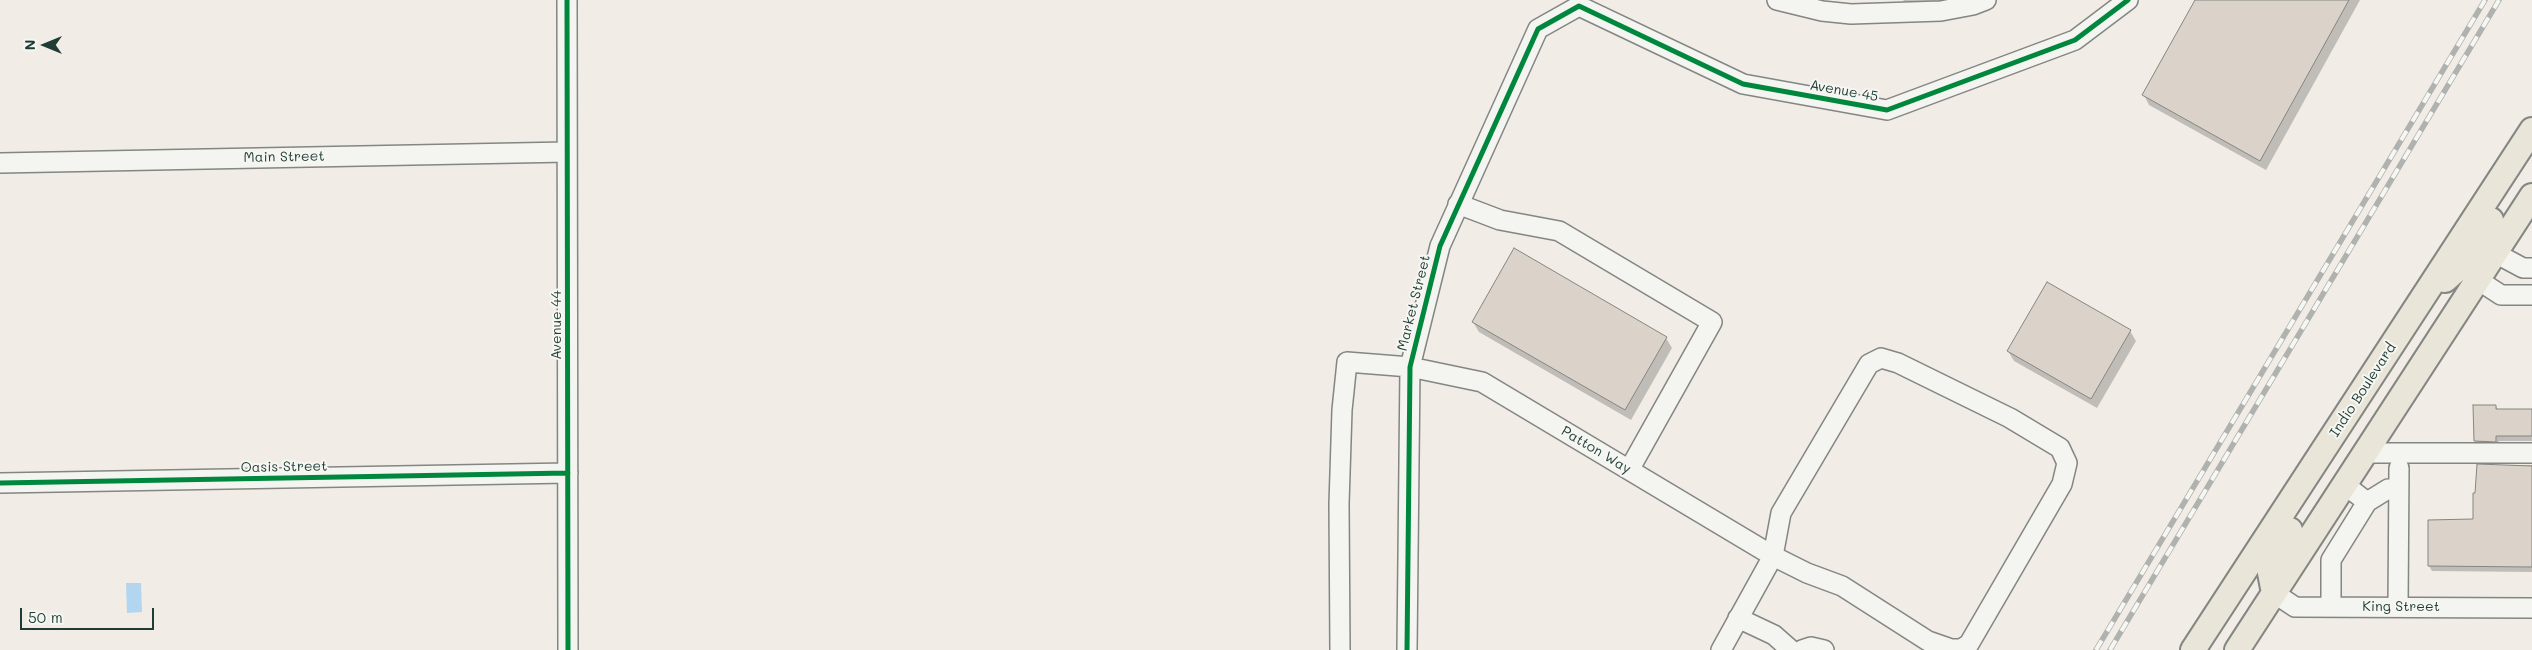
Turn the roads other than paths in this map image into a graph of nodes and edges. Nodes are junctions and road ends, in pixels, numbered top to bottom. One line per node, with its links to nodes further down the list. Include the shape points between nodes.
1 (567, 0): 7 (street, Avenue 44)
2 (1777, 0): 3 (street, via 1851,14 1941,11)
3 (1986, 0)
4 (2128, 0): 5 (street, Avenue 45, via 2075,40 1887,110 1743,84)
5 (1580, 3): 11 (street, Market Street, via 1538,29)
6 (2532, 130): 17 (main road, Indio Boulevard)
7 (568, 152): 9 (street, Main Street); 25 (street, Avenue 44)
8 (2532, 158): 13 (main road)
9 (0, 163)
10 (2532, 196): 12 (main road)
11 (1458, 204): 18 (street, Market Street, via 1440,246); 24 (street, via 1500,220 1559,231 1712,322)
12 (2495, 253): 13 (main road); 14 (street, via 2524,268); 15 (main road)
13 (2472, 256): 15 (main road); 17 (main road)
14 (2532, 268)
15 (2478, 280): 16 (street, via 2501,295); 20 (main road)
16 (2532, 295)
17 (2428, 296): 19 (main road, Indio Boulevard); 20 (main road, via 2445,291 2445,304 2398,375)
18 (1410, 367): 24 (street, Patton Way, via 1482,382); 38 (street, Patton Way, via 1347,362 1339,504); 39 (street, Market Street)
19 (2345, 418): 31 (main road, via 2326,472 2275,553 2270,573); 36 (main road, Indio Boulevard)
20 (2380, 431): 21 (main road)
21 (2366, 453): 22 (street); 27 (main road)
22 (2532, 453)
23 (2399, 468): 28 (street)
24 (1629, 470): 30 (street, Patton Way)
25 (568, 473): 26 (street, Oasis Street); 37 (street, Avenue 44)
26 (0, 483)
27 (2345, 485): 29 (street); 31 (main road)
28 (2398, 489): 29 (street, via 2388,489); 33 (street)
29 (2367, 502): 32 (street, via 2331,560)
30 (1773, 556): 30 (street, Patton Way, via 1781,512 1869,364 1881,358 1898,363 2010,418 2060,448 2067,463 2062,484 1969,644 1961,649 1951,650 1928,641 1842,586); 35 (street)
31 (2274, 593): 32 (street, King Street, via 2295,607); 36 (main road, via 2244,602); 45 (main road)
32 (2331, 607): 33 (street, King Street)
33 (2398, 607): 34 (street, King Street)
34 (2532, 608)
35 (1738, 618): 40 (street); 41 (street, via 1774,635)
36 (2209, 625): 44 (main road, Indio Boulevard)
37 (568, 650)
38 (1340, 650)
39 (1407, 650)
40 (1720, 650)
41 (1791, 650)
42 (1802, 650): 43 (street, via 1811,646)
43 (1824, 650)
44 (2193, 650)
45 (2237, 650)

